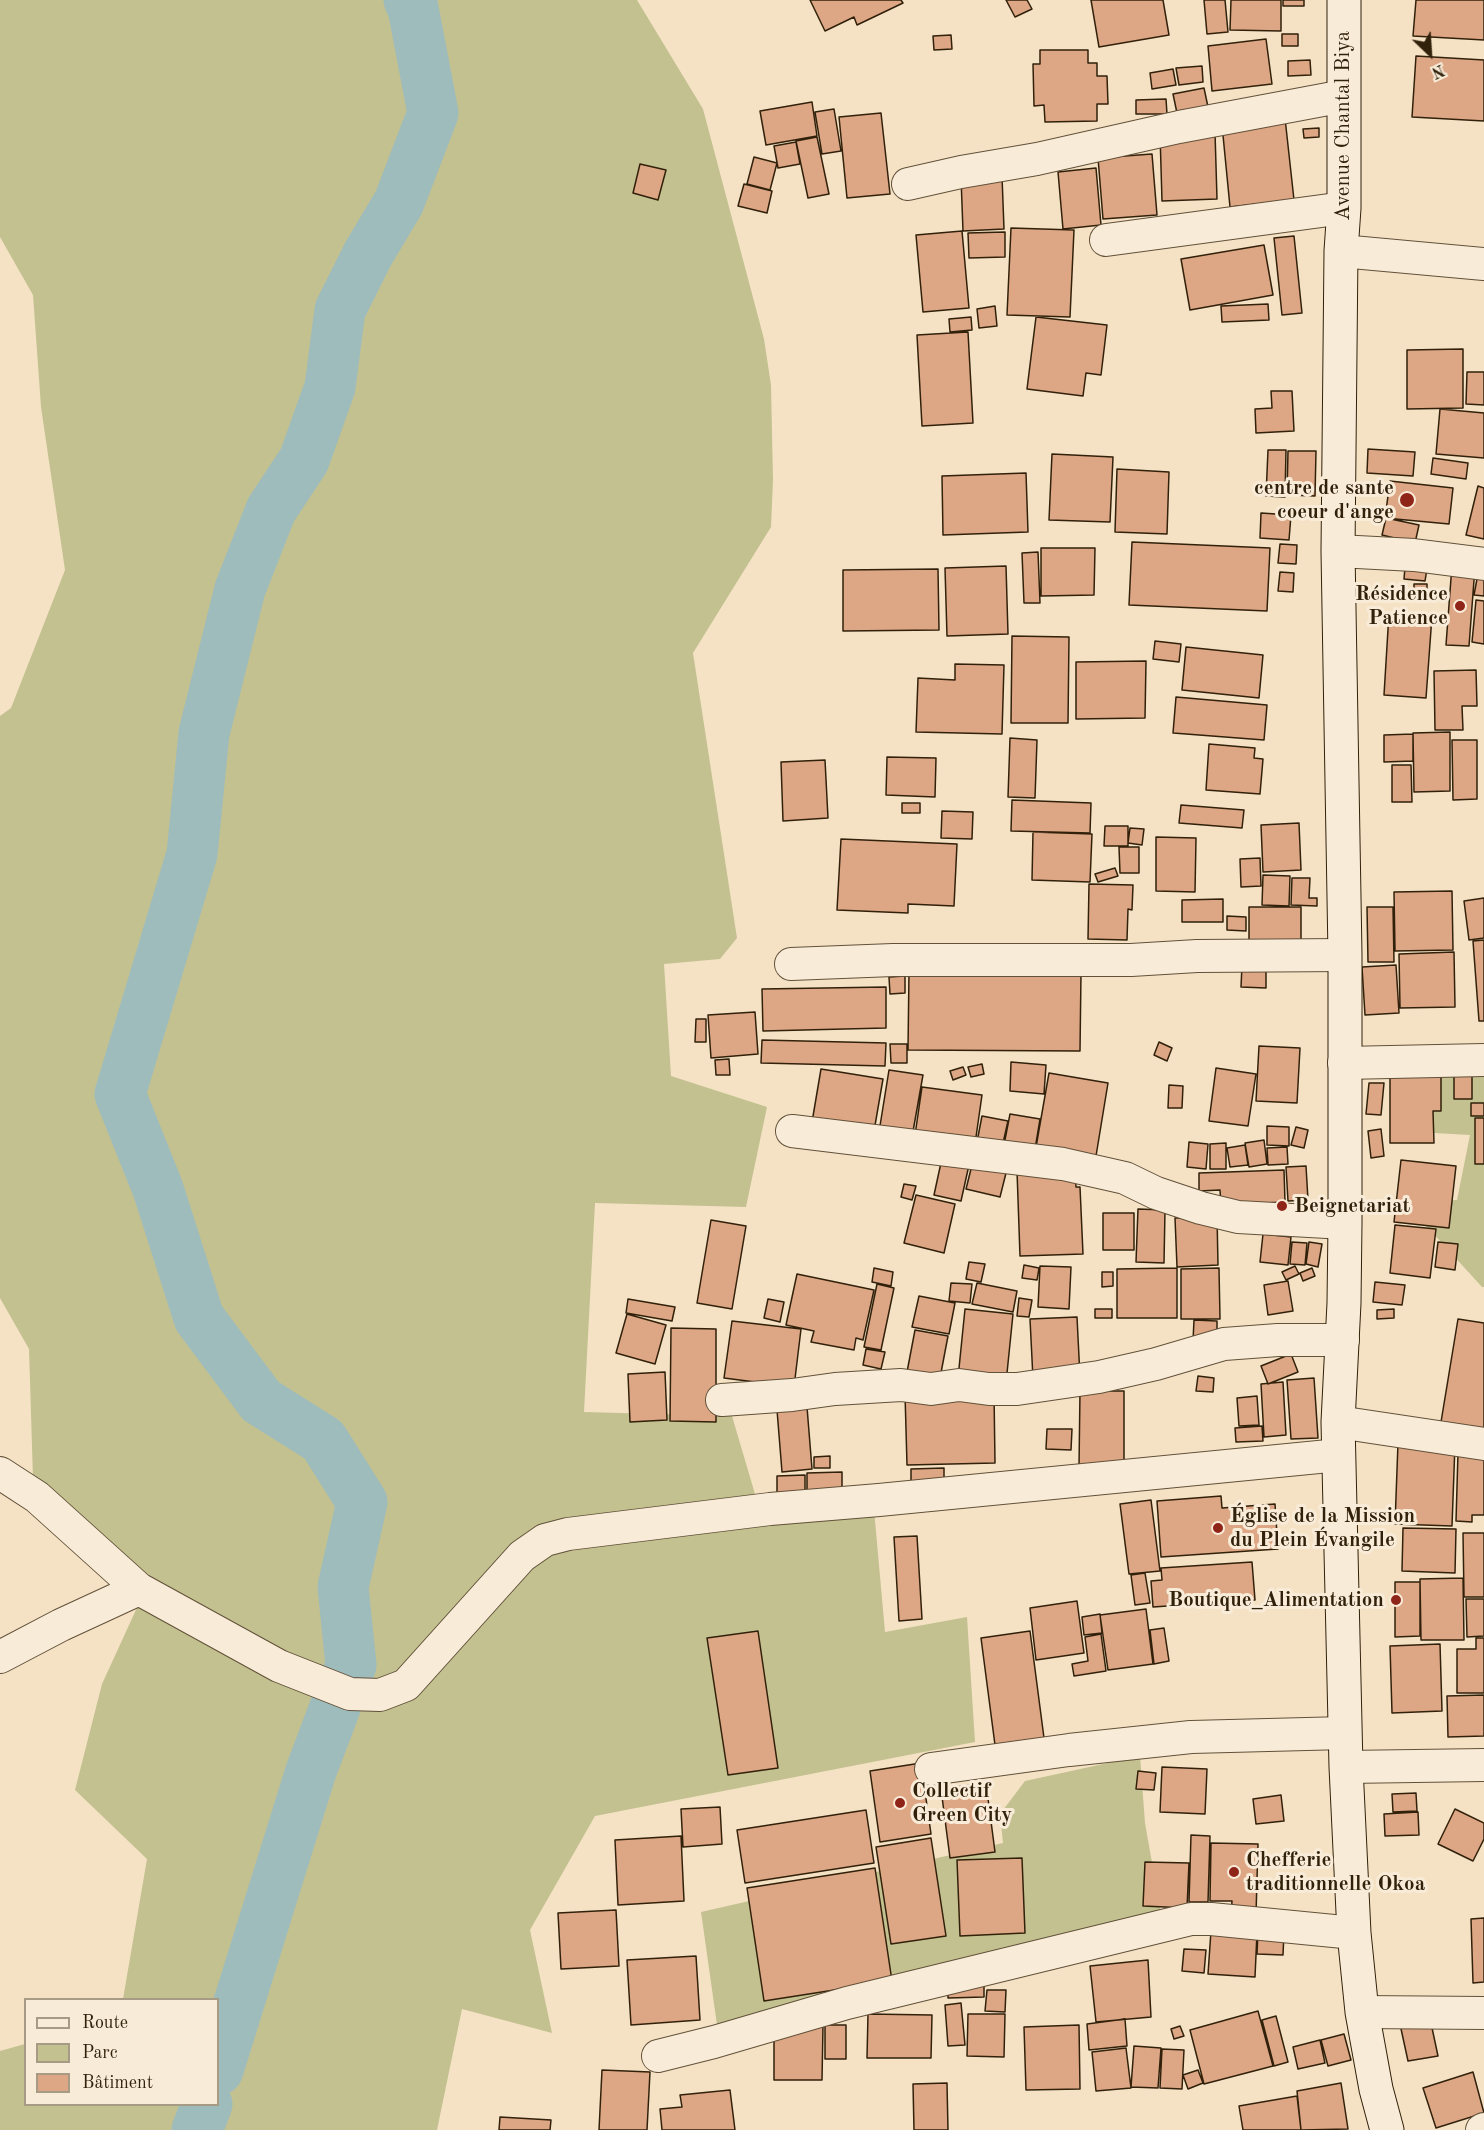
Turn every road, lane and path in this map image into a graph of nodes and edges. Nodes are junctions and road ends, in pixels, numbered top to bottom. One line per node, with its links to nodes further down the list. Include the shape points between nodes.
1 (1344, 0): 2 (main road, Avenue Chantal Biya)
2 (1344, 96): 3 (street); 4 (main road, Avenue Chantal Biya)
3 (908, 184)
4 (1344, 208): 5 (street); 6 (main road, Avenue Chantal Biya)
5 (1106, 240)
6 (1341, 251): 7 (street); 8 (main road, Avenue Chantal Biya)
7 (1484, 264)
8 (1338, 551): 9 (street); 10 (main road, Avenue Chantal Biya)
9 (1484, 564)
10 (1345, 955): 11 (street); 13 (main road, Avenue Chantal Biya)
11 (791, 964)
12 (1484, 1060): 13 (street)
13 (1344, 1063): 15 (main road, Avenue Chantal Biya)
14 (792, 1131): 15 (street, via 1063,1164 1125,1178 1156,1193 1239,1217)
15 (1345, 1223): 16 (main road, Avenue Chantal Biya)
16 (1343, 1340): 17 (street, via 1224,1344 1099,1377 1017,1389 901,1385); 18 (main road, Avenue Chantal Biya)
17 (722, 1400)
18 (1338, 1422): 19 (street); 20 (main road, Avenue Chantal Biya)
19 (1484, 1444)
20 (1339, 1455): 22 (street, via 770,1509 568,1534 545,1540 522,1556 406,1685 380,1695 350,1694 279,1666); 24 (main road, Avenue Chantal Biya)
21 (0, 1473): 22 (street, via 37,1497)
22 (139, 1589): 23 (street)
23 (0, 1658)
24 (1345, 1732): 26 (main road, Avenue Chantal Biya); 27 (street, via 1191,1737)
25 (1484, 1765): 26 (street)
26 (1346, 1767): 28 (main road, Avenue Chantal Biya)
27 (931, 1769)
28 (1354, 1933): 29 (main road, Avenue Chantal Biya); 31 (street, via 1191,1919 847,2003)
29 (1362, 2012): 30 (street); 32 (main road, Avenue Chantal Biya)
30 (1484, 2013)
31 (658, 2056)
32 (1387, 2130)

